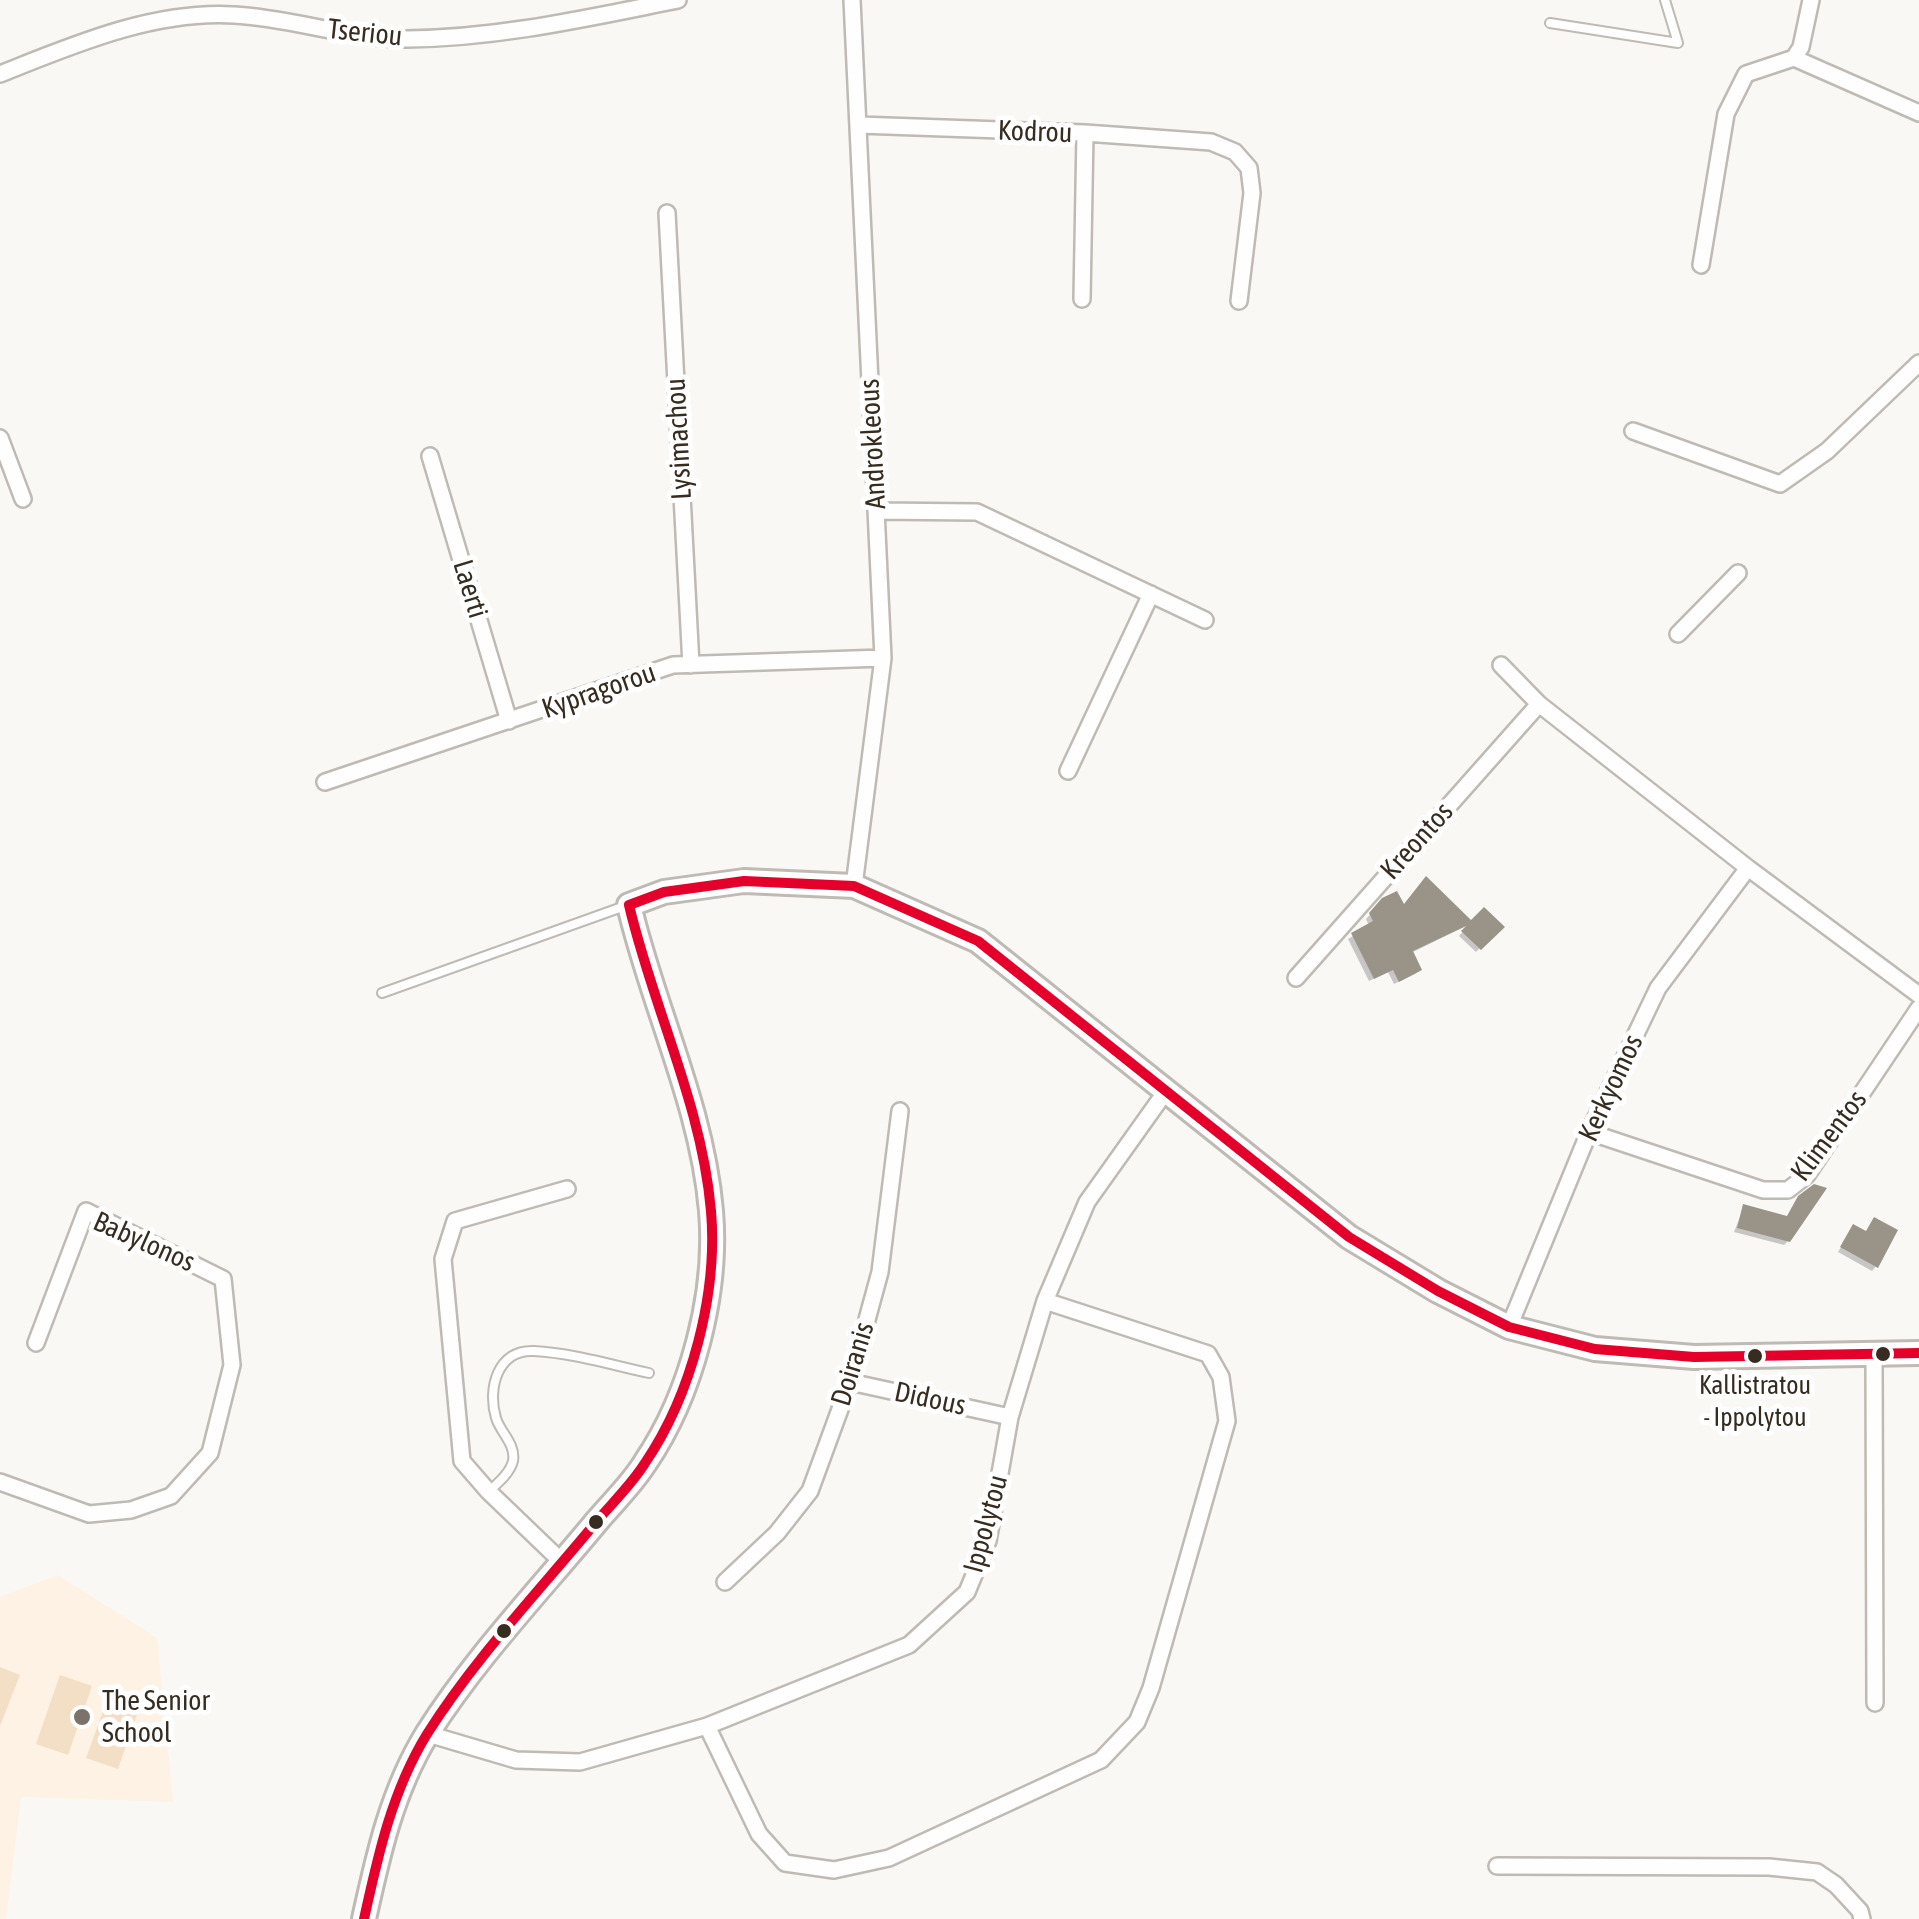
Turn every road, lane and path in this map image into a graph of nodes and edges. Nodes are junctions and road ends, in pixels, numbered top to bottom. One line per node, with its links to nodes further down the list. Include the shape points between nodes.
1 (678, 0): 7 (street, Tseriou, via 454,38 363,36 199,14 130,28)
2 (852, 0): 9 (street, Androkleous)
3 (1665, 0): 5 (lane, via 1678,43)
4 (1811, 0): 6 (street)
5 (1550, 23)
6 (1794, 58): 8 (street); 12 (street, via 1746,74 1726,114)
7 (0, 74)
8 (1919, 114)
9 (859, 126): 10 (street, Kodrou); 20 (street, Androkleous)
10 (1084, 133): 13 (street); 14 (street, Kodrou, via 1211,142 1236,152 1249,168 1252,193)
11 (667, 213): 26 (street, Lysimachou)
12 (1701, 265)
13 (1082, 299)
14 (1239, 301)
15 (1919, 363): 16 (street, via 1828,452 1780,484)
16 (1633, 431)
17 (0, 438): 19 (street)
18 (430, 456): 29 (street, Laerti)
19 (23, 499)
20 (876, 511): 22 (street, via 978,512); 25 (street, Androkleous)
21 (1738, 572): 24 (street)
22 (1151, 594): 23 (street); 30 (street)
23 (1205, 620)
24 (1678, 634)
25 (883, 658): 26 (street, Kypragorou); 33 (street, Androkleous)
26 (692, 664): 29 (street, Kypragorou)
27 (1501, 665): 28 (street)
28 (1539, 704): 32 (street); 35 (street, Kreontos)
29 (509, 721): 31 (street, Kypragorou)
30 (1068, 771)
31 (326, 782)
32 (1748, 868): 37 (street); 41 (street, Kerkyomos, via 1658,988)
33 (854, 886): 34 (street, via 744,880 664,892); 39 (street, via 978,941)
34 (630, 905): 36 (lane); 53 (street, via 696,1120 711,1213 709,1306 686,1382 646,1462)
35 (1296, 978)
36 (382, 992)
37 (1919, 995)
38 (1919, 1008): 41 (street, Klimentos, via 1807,1175 1788,1190 1763,1190)
39 (1166, 1091): 43 (street, Ippolytou, via 1087,1202); 44 (street, via 1349,1237)
40 (900, 1110): 49 (street, Doiranis, via 880,1272)
41 (1589, 1132): 44 (street, Kerkyomos)
42 (568, 1190): 52 (street, via 455,1221 443,1258 462,1461)
43 (1045, 1301): 50 (street, Ippolytou); 56 (street, via 1208,1354 1221,1377 1226,1421 1137,1722 1101,1760 890,1858 834,1870 786,1863 760,1834)
44 (1510, 1326): 47 (street, via 1595,1349 1694,1357)
45 (36, 1343): 51 (street, Babylonos, via 86,1211 223,1278 232,1365 210,1452 171,1496 131,1510 89,1514)
46 (1919, 1353): 47 (street)
47 (1874, 1354): 55 (street)
48 (649, 1373): 52 (lane, via 554,1353 513,1354 498,1368 494,1401 513,1460)
49 (850, 1382): 50 (street, Didous); 54 (street, Doiranis, via 810,1490)
50 (1010, 1417): 56 (street, Ippolytou, via 988,1541 968,1592 909,1646)
51 (0, 1482)
52 (488, 1491): 53 (street)
53 (563, 1562): 57 (street)
54 (726, 1582)
55 (1875, 1704)
56 (707, 1726): 57 (street, Ippolytou, via 580,1762 516,1760)
57 (428, 1734): 59 (street, via 401,1783)
58 (1497, 1866): 60 (street, via 1769,1866 1817,1872)
59 (364, 1919)
60 (1862, 1919)

